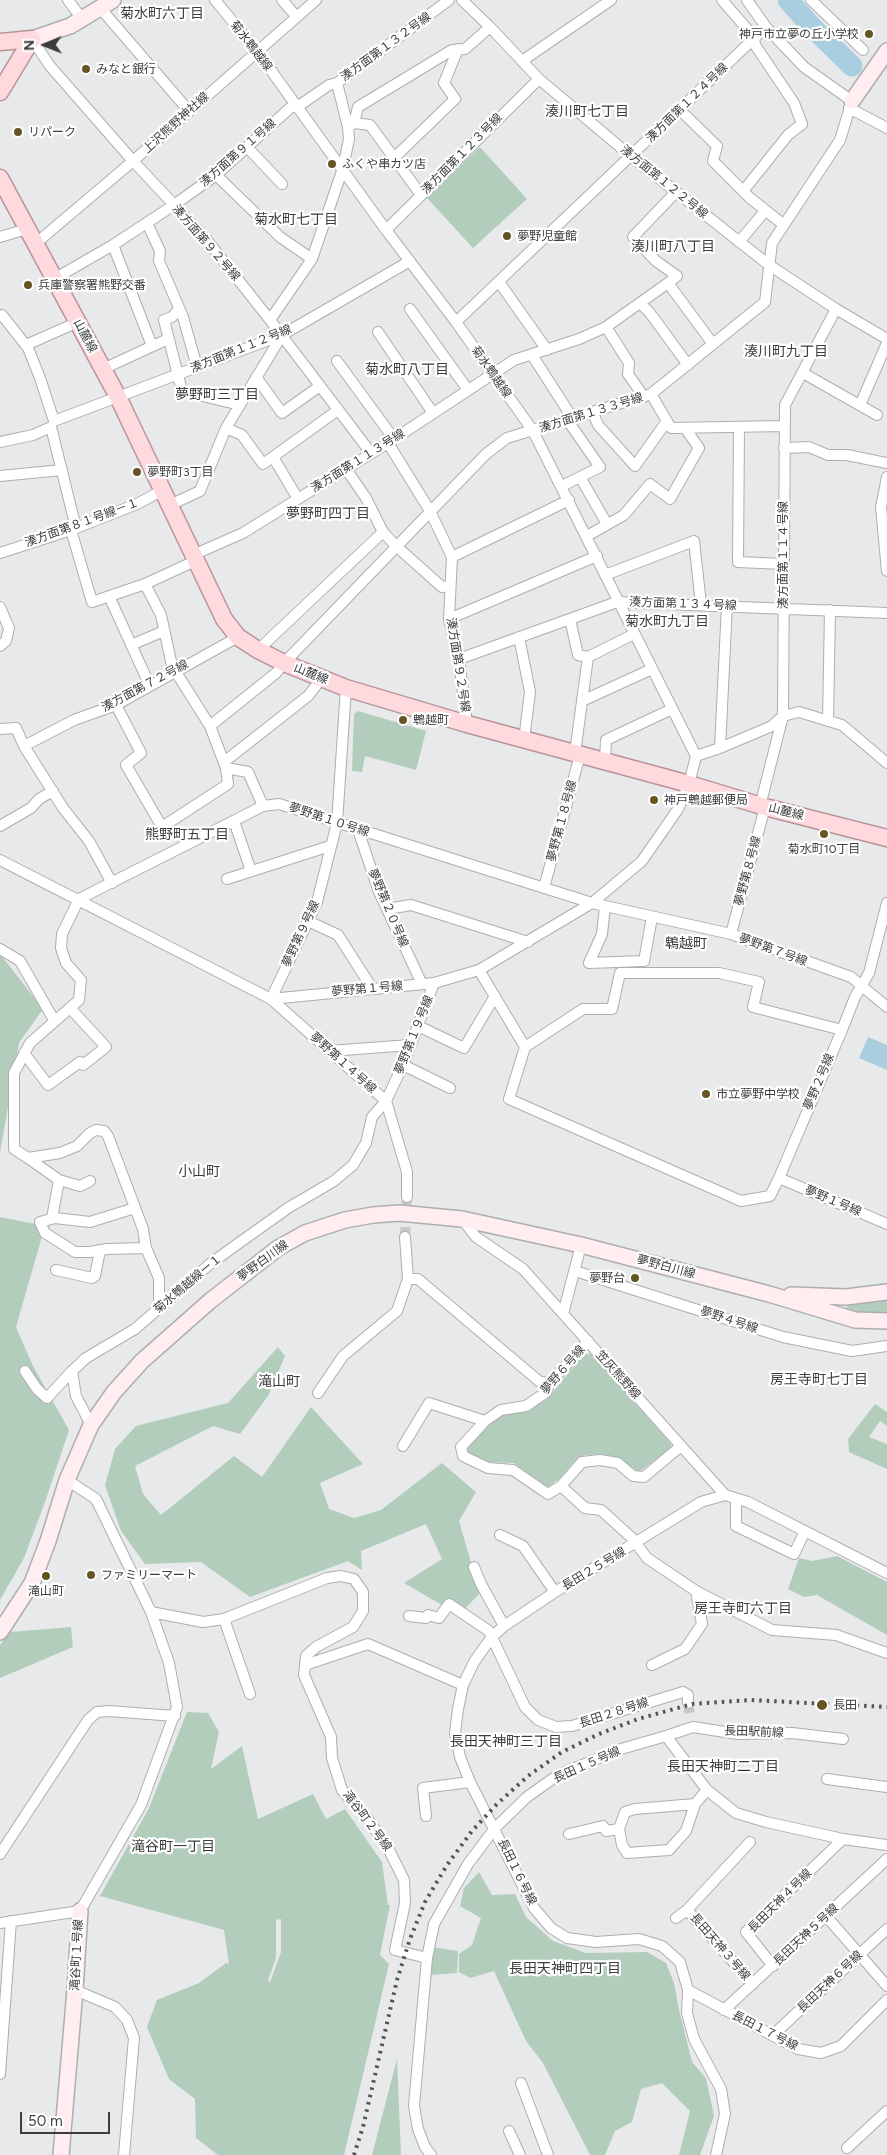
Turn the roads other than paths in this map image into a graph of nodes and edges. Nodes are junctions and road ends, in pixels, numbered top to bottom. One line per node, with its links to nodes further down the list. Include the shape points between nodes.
1 (68, 0): 13 (street)
2 (215, 0): 21 (street, 菊水鵯越線)
3 (282, 0): 12 (street)
4 (316, 0): 12 (street, 上沢熊野神社線)
5 (449, 0): 25 (street, 湊方面第１３２号線)
6 (462, 0): 14 (street, 湊方面第１２２号線)
7 (611, 0): 23 (street)
8 (722, 0): 16 (street)
9 (747, 0): 15 (street)
10 (811, 0): 20 (street)
11 (107, 4): 13 (street); 30 (street)
12 (296, 16): 21 (street, 上沢熊野神社線)
13 (82, 20): 17 (street)
14 (490, 27): 19 (street, via 465,49); 23 (street, 湊方面第１２２号線)
15 (766, 27): 16 (street, 湊方面第１２４号線); 27 (street, via 804,67)
16 (754, 37): 29 (street, 湊方面第１２４号線); 41 (street, via 794,103 802,124 788,135)
17 (32, 39): 18 (main road); 26 (main road); 36 (street, 湊方面第９２号線, via 50,66)
18 (0, 42)
19 (458, 50): 31 (street, via 452,50 358,107); 35 (street, via 444,83 455,100)
20 (864, 50)
21 (257, 51): 28 (street, 菊水鵯越線); 30 (street, 上沢熊野神社線)
22 (887, 51): 27 (street, 湊方面第１３３号線)
23 (522, 61): 24 (street, 湊方面第１２２号線)
24 (538, 79): 34 (street, 湊方面第１２２号線); 43 (street, 湊方面第１２３号線)
25 (337, 83): 28 (street, 湊方面第９１号線); 31 (street, 湊方面第１３２号線)
26 (0, 92)
27 (851, 105): 32 (street); 47 (street, 湊方面第１３３号線, via 840,140)
28 (295, 106): 33 (street, 湊方面第９１号線); 37 (street, 菊水鵯越線)
29 (680, 110): 34 (street, 湊方面第１２４号線); 41 (street, via 717,146 713,161)
30 (189, 111): 36 (street, 上沢熊野神社線)
31 (351, 125): 35 (street, via 370,125); 37 (street, 湊方面第１３２号線)
32 (887, 128)
33 (247, 147): 38 (street, 湊方面第９１号線); 40 (street)
34 (632, 157): 42 (street, 湊方面第１２２号線); 58 (street, 湊方面第１２４号線)
35 (394, 158): 43 (street)
36 (133, 161): 44 (street, 湊方面第９２号線); 52 (street, 上沢熊野神社線)
37 (342, 168): 49 (street, 菊水鵯越線); 54 (street, 湊方面第１３２号線)
38 (216, 175): 44 (street, 湊方面第９１号線); 54 (street, via 280,237)
39 (0, 178): 48 (main road, 山麓線)
40 (282, 184)
41 (744, 190): 45 (street)
42 (676, 192): 51 (street, 湊方面第１２２号線); 59 (street, via 633,237 656,261 677,276)
43 (421, 195): 49 (street, 湊方面第１２３号線)
44 (174, 205): 46 (street, 湊方面第９１号線); 65 (street, 湊方面第９２号線, via 206,239)
45 (765, 211): 47 (street); 51 (street)
46 (146, 223): 53 (street, 湊方面第９１号線); 61 (street, via 160,251 159,261)
47 (784, 225): 56 (street, 湊方面第１３３号線, via 772,243)
48 (27, 229): 50 (street); 52 (main road, 山麓線)
49 (386, 230): 55 (street, 菊水鵯越線)
50 (0, 237)
51 (739, 242): 56 (street, 湊方面第１２２号線)
52 (35, 244): 57 (main road, 山麓線)
53 (113, 245): 57 (street, 湊方面第９１号線); 76 (street)
54 (312, 259): 65 (street, 湊方面第１３２号線)
55 (410, 261): 67 (street, 菊水鵯越線); 70 (street, 湊方面第１１２号線)
56 (769, 265): 63 (street, 湊方面第１２２号線); 73 (street, 湊方面第１３３号線, via 765,302)
57 (54, 279): 66 (main road, 山麓線)
58 (499, 282): 67 (street, 湊方面第１２４号線); 77 (street)
59 (668, 283): 60 (street, 湊方面第１１３号線); 73 (street)
60 (640, 303): 68 (street, 湊方面第１１３号線); 80 (street)
61 (180, 309): 71 (street, via 164,320); 81 (street)
62 (410, 309): 88 (street)
63 (836, 309): 72 (street, 湊方面第１２２号線); 83 (street, 湊方面第１１４号線)
64 (2, 315): 75 (street)
65 (270, 320): 70 (street, 湊方面第９２号線)
66 (78, 322): 75 (street); 82 (main road, 山麓線)
67 (456, 322): 84 (street, 菊水鵯越線)
68 (606, 327): 77 (street, 湊方面第１１３号線); 89 (street, via 629,363 628,374)
69 (378, 332): 94 (street)
70 (282, 335): 81 (street, 湊方面第１１２号線); 86 (street); 87 (street, 湊方面第９２号線)
71 (168, 339): 76 (street); 85 (street)
72 (887, 339)
73 (713, 344): 80 (street, 湊方面第１３３号線)
74 (887, 344): 92 (street)
75 (26, 345): 99 (street, via 40,378)
76 (152, 346): 82 (street)
77 (548, 350): 78 (street, 湊方面第１１３号線)
78 (532, 354): 84 (street, 湊方面第１１３号線, via 514,360); 97 (street)
79 (337, 361): 105 (street, 湊方面第９２号線)
80 (688, 364): 89 (street, 湊方面第１３３号線)
81 (197, 368): 85 (street, 湊方面第１１２号線)
82 (103, 369): 90 (main road, 山麓線)
83 (803, 373): 92 (street); 100 (street, 湊方面第１１４号線, via 785,405)
84 (492, 374): 88 (street, 湊方面第１１３号線); 104 (street, 菊水鵯越線)
85 (178, 375): 90 (street, 湊方面第１１２号線); 91 (street, via 182,391)
86 (256, 377): 87 (street, via 282,413); 91 (street)
87 (320, 386): 93 (street, 湊方面第９２号線)
88 (468, 390): 94 (street, 湊方面第１１３号線)
89 (648, 396): 95 (street, 湊方面第１３３号線); 98 (street)
90 (118, 397): 99 (street, 湊方面第１１２号線); 117 (main road, 山麓線)
91 (240, 405): 101 (street)
92 (860, 405): 96 (street)
93 (338, 410): 108 (street, 湊方面第９２号線); 109 (street)
94 (433, 413): 105 (street, 湊方面第１１３号線)
95 (593, 413): 97 (street, 湊方面第１３３号線); 98 (street, via 598,426 635,466)
96 (877, 415)
97 (571, 420): 104 (street, 湊方面第１３３号線); 114 (street, via 600,467)
98 (667, 421): 102 (street, via 671,428)
99 (53, 424): 106 (street, 湊方面第１１２号線, via 33,435); 112 (street)
100 (784, 426): 103 (street); 107 (street, 湊方面第１１４号線)
101 (226, 428): 109 (street, via 242,435 263,464); 117 (street, via 200,491)
102 (684, 428): 103 (street); 121 (street, via 699,448 670,499 650,484 624,515)
103 (738, 428): 131 (street, via 738,562)
104 (533, 431): 116 (street, 菊水鵯越線); 120 (street, 湊方面第１３３号線, via 507,438 486,454)
105 (391, 441): 108 (street, 湊方面第１１３号線); 120 (street, 湊方面第９２号線)
106 (0, 442)
107 (784, 448): 110 (street, via 808,447 828,455 847,455); 131 (street, 湊方面第１１４号線)
108 (371, 453): 111 (street, 湊方面第１１３号線)
109 (273, 457): 118 (street)
110 (887, 463)
111 (346, 469): 118 (street, 湊方面第１１３号線); 123 (street)
112 (62, 470): 113 (street); 122 (street)
113 (0, 476)
114 (580, 477): 116 (street); 121 (street)
115 (887, 477): 125 (street, via 881,507)
116 (562, 486): 119 (street, 菊水鵯越線)
117 (167, 497): 122 (street, 湊方面第８１号線－１, via 137,504); 130 (main road, 山麓線)
118 (298, 499): 130 (street, 湊方面第１１３号線)
119 (569, 500): 124 (street, 菊水鵯越線); 129 (street)
120 (430, 511): 126 (street, 湊方面第１３３号線); 129 (street, 湊方面第９２号線)
121 (607, 524): 124 (street)
122 (73, 529): 127 (street, 湊方面第８１号線－１); 136 (street, via 92,602)
123 (384, 532): 126 (street); 152 (street)
124 (587, 536): 128 (street, 菊水鵯越線)
125 (885, 536): 132 (street)
126 (396, 546): 135 (street, via 442,587); 155 (street, 湊方面第１３３号線)
127 (0, 553)
128 (597, 556): 133 (street, 菊水鵯越線); 144 (street)
129 (452, 557): 135 (street, 湊方面第９２号線)
130 (194, 558): 134 (street, 湊方面第１１３号線); 148 (main road, 山麓線, via 224,619)
131 (784, 564): 141 (street, 湊方面第１１４号線)
132 (887, 571)
133 (605, 575): 137 (street, 菊水鵯越線); 138 (street, via 694,541)
134 (145, 584): 136 (street, 湊方面第１１３号線); 146 (street, via 161,616)
135 (450, 586): 144 (street, 湊方面第９２号線)
136 (109, 596): 150 (street)
137 (617, 602): 138 (street, 湊方面第１３４号線); 145 (street, 湊方面第１３４号線); 147 (street, 菊水鵯越線)
138 (701, 604): 139 (street, 湊方面第１３４号線)
139 (727, 605): 141 (street, 湊方面第１３４号線); 171 (street)
140 (0, 607): 151 (street, via 8,628 6,641)
141 (783, 608): 142 (street, 湊方面第１３４号線); 164 (street, 湊方面第１１４号線)
142 (830, 610): 143 (street, 湊方面第１３４号線); 165 (street)
143 (887, 613)
144 (449, 619): 154 (street, 湊方面第９２号線)
145 (570, 619): 149 (street, 湊方面第１３４号線); 153 (street, via 578,655)
146 (164, 631): 150 (street); 157 (street, via 172,666)
147 (634, 634): 153 (street); 156 (street, 菊水鵯越線)
148 (238, 637): 152 (main road, 山麓線); 157 (street, 湊方面第７２号線)
149 (519, 637): 154 (street, 湊方面第１３４号線); 169 (street, via 530,692)
150 (131, 645): 159 (street)
151 (0, 646)
152 (258, 650): 155 (main road, 山麓線)
153 (588, 657): 161 (street, 夢野第１８号線)
154 (459, 659): 166 (street, 湊方面第９２号線)
155 (284, 663): 158 (main road, 山麓線); 167 (street, 湊方面第１３３号線)
156 (652, 669): 161 (street); 163 (street, 菊水鵯越線)
157 (176, 670): 159 (street, 湊方面第７２号線); 167 (street)
158 (322, 678): 160 (main road, 山麓線); 176 (street, via 308,696)
159 (150, 686): 162 (street, 湊方面第７２号線)
160 (346, 688): 166 (main road, 山麓線); 182 (street, 夢野第９号線)
161 (582, 701): 172 (street, 夢野第１８号線)
162 (116, 705): 170 (street, 湊方面第７２号線, via 74,720); 176 (street, via 141,753 126,765 162,827 228,784)
163 (672, 709): 173 (street, 菊水鵯越線); 174 (street, via 606,740)
164 (783, 716): 165 (street, via 799,712); 171 (street, via 772,726); 180 (street, 夢野第８号線)
165 (828, 720): 175 (street, via 842,725)
166 (467, 724): 169 (main road, 山麓線)
167 (210, 726): 176 (street)
168 (0, 729): 170 (street, via 16,728)
169 (524, 740): 172 (main road, 山麓線)
170 (24, 746): 178 (street)
171 (720, 748): 173 (street)
172 (578, 754): 174 (main road, 山麓線); 191 (street, 夢野第１８号線)
173 (696, 756): 177 (street)
174 (605, 761): 177 (main road, 山麓線)
175 (887, 763)
176 (225, 765): 179 (street, via 248,772)
177 (689, 784): 180 (main road, 山麓線); 193 (street, 夢野第１号線, via 678,809 642,861)
178 (53, 792): 183 (street); 190 (street, via 89,841)
179 (263, 806): 181 (street, 夢野第１０号線); 182 (street, 夢野第１０号線, via 279,804)
180 (762, 807): 185 (main road, 山麓線); 199 (street, 夢野第８号線)
181 (234, 821): 188 (street); 190 (street, 夢野第１０号線)
182 (336, 822): 184 (street, 夢野第１０号線); 186 (street, 夢野第９号線)
183 (0, 826)
184 (358, 830): 191 (street, 夢野第１０号線); 196 (street, 夢野第２０号線)
185 (887, 838)
186 (330, 846): 188 (street); 198 (street, 夢野第９号線, via 317,902)
187 (0, 860): 192 (street)
188 (251, 872): 189 (street)
189 (227, 879)
190 (112, 883): 192 (street, 夢野第１０号線)
191 (544, 888): 193 (street, 夢野第１０号線)
192 (79, 899): 208 (street); 210 (street, via 62,934 61,948 66,963 81,980 79,1000)
193 (592, 903): 195 (street, 夢野第７号線); 200 (street, 夢野第１号線)
194 (887, 903): 206 (street)
195 (605, 906): 197 (street, 夢野第７号線); 197 (street, via 602,934 589,963 644,961)
196 (387, 909): 200 (street, via 411,905); 204 (street, 夢野第２０号線)
197 (652, 917): 199 (street, 夢野第７号線)
198 (308, 921): 205 (street, via 338,935); 208 (street, 夢野第９号線)
199 (731, 934): 206 (street, 夢野第７号線, via 851,977)
200 (528, 942): 202 (street, 夢野第１号線)
201 (0, 949): 211 (street, via 20,962)
202 (479, 970): 203 (street, 夢野第１号線); 207 (street)
203 (434, 983): 204 (street, 夢野第１号線); 212 (street, 夢野第１９号線)
204 (422, 984): 205 (street, 夢野第１号線)
205 (372, 988): 208 (street, 夢野第１号線)
206 (862, 988): 209 (street); 213 (street, 夢野２号線)
207 (495, 996): 212 (street, via 464,1048); 215 (street)
208 (271, 999): 216 (street, 夢野第１４号線)
209 (887, 1007)
210 (70, 1008): 211 (street); 217 (street, via 106,1047 48,1086)
211 (54, 1020): 217 (street)
212 (418, 1026): 214 (street, 夢野第１９号線)
213 (842, 1030): 215 (street, via 753,1006 759,982 719,973 620,974 612,1009 583,1009); 223 (street, 夢野２号線)
214 (410, 1045): 216 (street); 218 (street, 夢野第１９号線)
215 (525, 1047): 223 (street, 夢野２号線, via 510,1099 741,1201 770,1196)
216 (330, 1051): 220 (street, 夢野第１４号線)
217 (24, 1053): 221 (street, via 14,1073 14,1149)
218 (403, 1065): 219 (street); 220 (street, 夢野第１９号線)
219 (450, 1088)
220 (386, 1101): 222 (street, 夢野第１９号線, via 372,1117 366,1143); 226 (street, 夢野第１４号線, via 408,1172)
221 (28, 1158): 224 (street); 227 (street, via 60,1153 77,1146 90,1133 104,1131 113,1144)
222 (353, 1165): 240 (street, 菊水鵯越線ー１, via 211,1263)
223 (779, 1178): 230 (street, 夢野１号線)
224 (59, 1180): 225 (street, via 80,1186); 228 (street)
225 (90, 1181)
226 (407, 1197)
227 (134, 1208): 228 (street, via 90,1222); 233 (street, via 143,1229)
228 (52, 1218): 234 (street, via 40,1222 45,1233 75,1252)
229 (462, 1219): 232 (street, 夢野白川線); 241 (street, 笠灰熊野線, via 476,1237 524,1269); 250 (street, 夢野白川線, via 408,1214 373,1215 305,1233 278,1248 210,1301 142,1361 114,1392)
230 (887, 1224)
231 (405, 1238): 237 (street)
232 (581, 1245): 236 (street); 239 (street, 夢野白川線)
233 (146, 1248): 234 (street); 240 (street, via 159,1278)
234 (100, 1250): 235 (street, via 92,1278)
235 (56, 1270)
236 (574, 1271): 241 (street); 244 (street, 夢野４号線, via 783,1337 852,1351)
237 (408, 1279): 247 (street, via 418,1279 540,1382); 248 (street, via 397,1311 343,1356)
238 (887, 1292): 239 (street, 夢野白川線, via 846,1297)
239 (769, 1294): 242 (street, 夢野白川線, via 855,1320)
240 (162, 1306): 246 (street, 菊水鵯越線ー１, via 135,1330 86,1358)
241 (564, 1314): 243 (street, 笠灰熊野線)
242 (887, 1321)
243 (588, 1341): 247 (street, 夢野６号線); 252 (street, 笠灰熊野線)
244 (887, 1346)
245 (25, 1371): 246 (street, 菊水鵯越線ー１, via 47,1398)
246 (72, 1371): 250 (street, via 76,1396)
247 (550, 1383): 249 (street, 夢野６号線, via 546,1393 526,1406 501,1410)
248 (318, 1393)
249 (485, 1421): 251 (street, via 429,1403); 254 (street, 夢野６号線, via 461,1447 463,1456 488,1468 513,1470 548,1494)
250 (92, 1425): 253 (street, 夢野白川線)
251 (403, 1446)
252 (681, 1446): 254 (street, via 644,1476 633,1476 618,1463 582,1462); 255 (street, 笠灰熊野線)
253 (67, 1480): 264 (street, 滝谷町１号線, via 96,1499); 268 (street, 夢野白川線, via 32,1583)
254 (561, 1486): 259 (street, via 585,1508 601,1510)
255 (725, 1495): 256 (street); 259 (street, 長田２５号線, via 701,1502)
256 (736, 1499): 257 (street); 257 (street, via 736,1526 794,1554)
257 (805, 1531): 261 (street)
258 (500, 1535): 263 (street, via 523,1546)
259 (635, 1544): 262 (street, via 647,1558); 263 (street, 長田２５号線)
260 (474, 1567): 267 (street)
261 (887, 1574)
262 (696, 1591): 270 (street, via 772,1630 836,1635); 272 (street, via 702,1624 685,1649)
263 (555, 1592): 267 (street, 長田２５号線)
264 (150, 1612): 266 (street, via 203,1622); 276 (street, 滝谷町１号線, via 169,1663 177,1707)
265 (409, 1616): 269 (street, via 439,1618 449,1604 489,1631)
266 (224, 1619): 271 (street, via 327,1578 341,1576 354,1579 363,1592 363,1611 353,1627 306,1656); 274 (street)
267 (504, 1626): 269 (street, 長田２５号線)
268 (0, 1632)
269 (491, 1638): 273 (street, 長田２５号線, via 474,1662); 275 (street, 長田２８号線, via 525,1707 538,1720 556,1727 572,1726 683,1692 688,1695)
270 (887, 1652)
271 (305, 1665): 273 (street, via 368,1644); 303 (street, 滝谷町２号線, via 304,1675 331,1737 332,1758 342,1790 388,1848 404,1880 405,1903 395,1950)
272 (652, 1665)
273 (464, 1685): 282 (street, 長田２５号線, via 455,1733)
274 (250, 1694)
275 (688, 1703)
276 (175, 1716): 293 (street, via 98,1712 88,1720); 296 (street, 滝谷町１号線, via 141,1805)
277 (690, 1716): 278 (street)
278 (693, 1727): 279 (street, 長田駅前線); 280 (street, 長田駅前線, via 738,1734 792,1733)
279 (666, 1736): 284 (street); 287 (street, 長田１５号線, via 621,1749 558,1776 527,1797)
280 (843, 1739)
281 (827, 1779): 283 (street)
282 (470, 1782): 286 (street, via 423,1788); 287 (street, 長田２５号線)
283 (887, 1787)
284 (707, 1790): 285 (street); 290 (street, via 736,1813)
285 (695, 1804): 288 (street, via 625,1812); 288 (street, via 686,1831 669,1850 627,1853)
286 (426, 1816)
287 (495, 1828): 303 (street, 長田１５号線, via 468,1864 434,1924); 308 (street, 長田１６号線, via 534,1908 550,1928 567,1938 596,1942 639,1939 662,1946 680,1962)
288 (619, 1829): 289 (street, via 606,1832 603,1826)
289 (569, 1834)
290 (844, 1839): 292 (street); 304 (street, 長田天神４号線, via 746,1932)
291 (750, 1842): 295 (street, 長田天神３号線)
292 (887, 1845)
293 (0, 1854)
294 (887, 1858): 297 (street, 長田天神５号線)
295 (687, 1910): 298 (street, 長田天神３号線); 305 (street, 長田天神３号線)
296 (80, 1911): 299 (street); 307 (street, 滝谷町１号線)
297 (826, 1916): 302 (street); 304 (street, 長田天神５号線)
298 (676, 1918)
299 (12, 1921): 300 (street); 312 (street)
300 (0, 1923)
301 (887, 1929): 302 (street, 長田天神６号線)
302 (860, 1955): 306 (street); 311 (street, 長田天神６号線)
303 (427, 1958): 319 (street, 長田１５号線, via 414,2106 421,2138)
304 (773, 1966): 305 (street, 長田天神５号線)
305 (753, 1984): 310 (street, 長田天神５号線)
306 (887, 1986)
307 (76, 1990): 317 (street, 滝谷町１号線); 318 (street, via 115,2007 127,2020 134,2038)
308 (688, 1990): 310 (street, 長田１７号線); 322 (street, 長田１６号線, via 686,2013 694,2039 721,2089 725,2114)
309 (887, 2000): 311 (street, 長田１７号線, via 841,2046 821,2053 798,2049)
310 (724, 2010): 311 (street, 長田１７号線)
311 (773, 2035)
312 (0, 2074)
313 (521, 2084): 321 (street)
314 (887, 2111): 316 (street)
315 (509, 2131): 320 (street)
316 (847, 2148)
317 (61, 2155)
318 (124, 2155)
319 (431, 2155)
320 (520, 2155)
321 (548, 2155)
322 (716, 2155)

